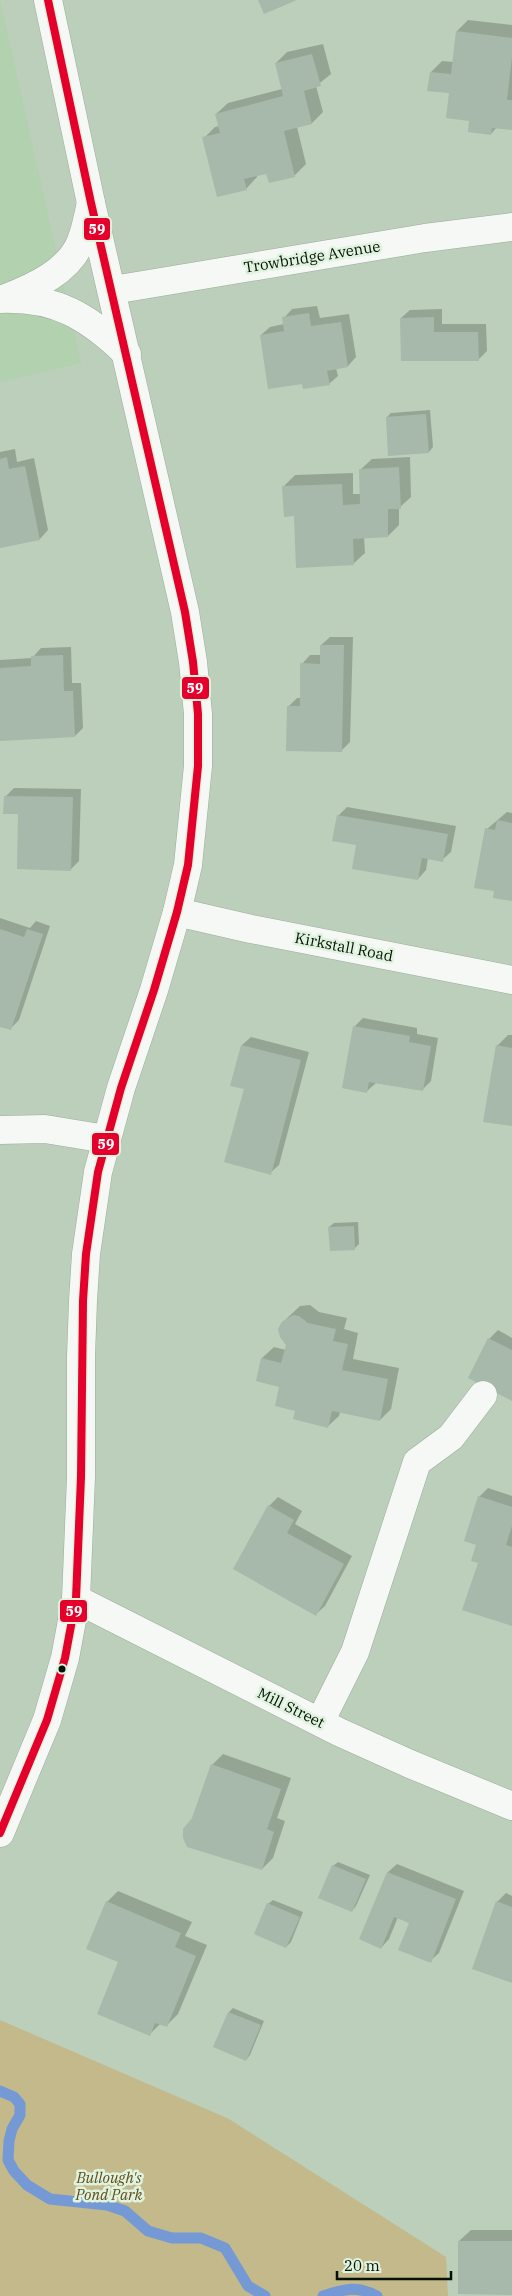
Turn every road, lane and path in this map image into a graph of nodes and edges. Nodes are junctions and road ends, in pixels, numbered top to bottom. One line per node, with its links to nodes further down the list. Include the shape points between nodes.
1 (48, 0): 2 (main road)
2 (91, 203): 4 (main road); 5 (main road, via 81,242 67,262 28,290)
3 (512, 227): 4 (main road, Trowbridge Avenue, via 425,238)
4 (113, 290): 6 (main road)
5 (1, 299): 6 (main road, via 46,303 67,310 89,320)
6 (127, 354): 7 (main road, via 185,612 198,714 198,766 188,866)
7 (177, 912): 8 (main road, Kirkstall Road); 10 (main road)
8 (512, 980)
9 (0, 1130): 10 (main road, via 45,1129)
10 (106, 1139): 12 (main road, via 86,1254 80,1356)
11 (483, 1395): 13 (main road, via 451,1437 416,1462 355,1652)
12 (76, 1599): 13 (main road, Mill Street); 15 (main road, via 65,1658 47,1720)
13 (320, 1722): 14 (main road, Mill Street)
14 (512, 1806)
15 (0, 1833)

